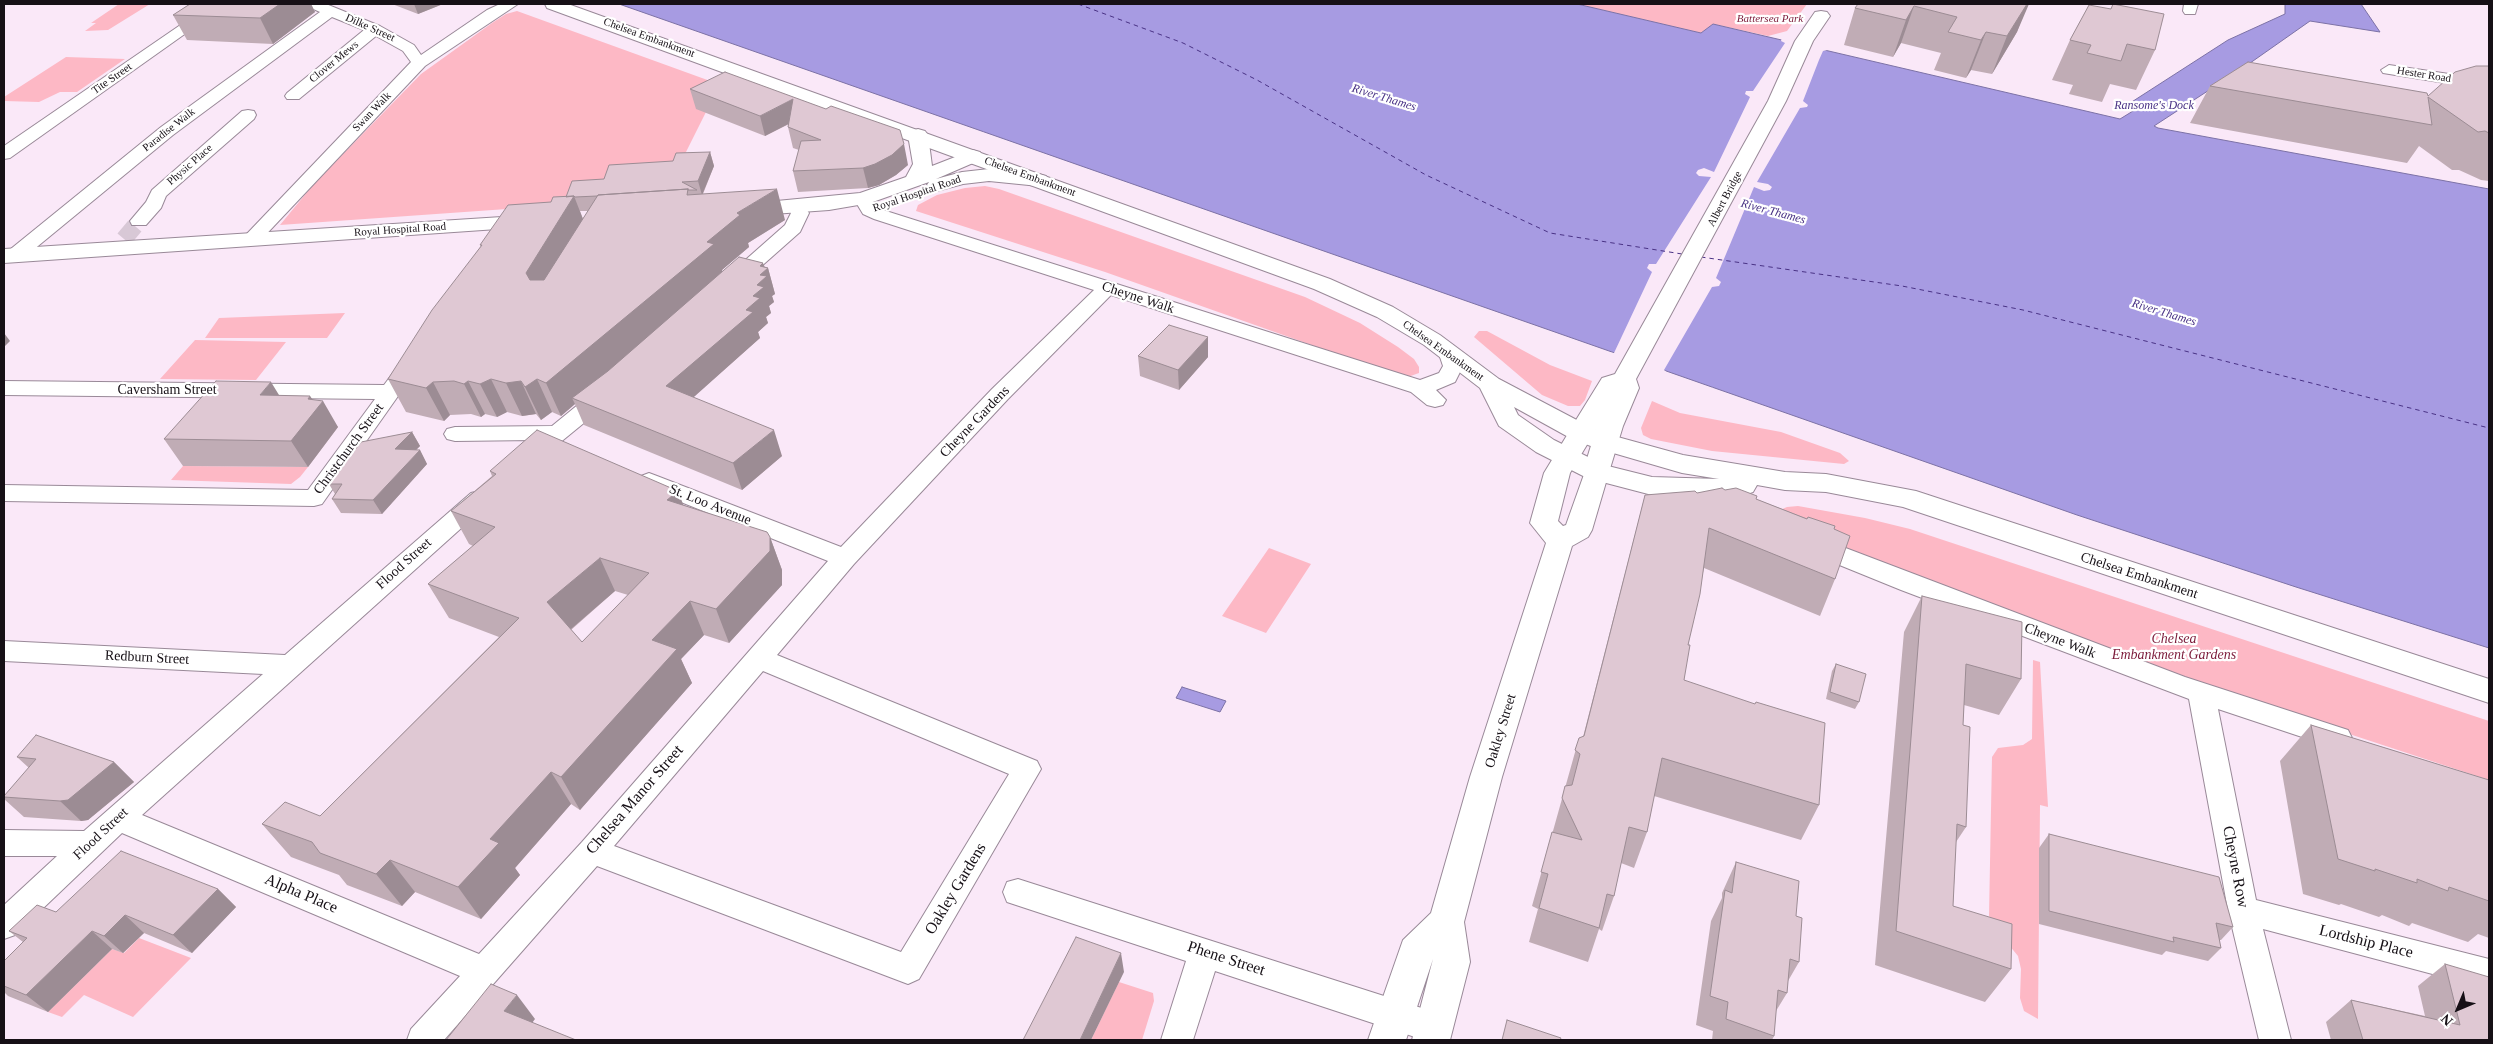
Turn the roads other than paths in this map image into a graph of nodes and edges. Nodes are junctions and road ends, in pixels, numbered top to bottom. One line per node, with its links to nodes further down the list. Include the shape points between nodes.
1 (220, 4): 14 (street, Tite Street)
2 (511, 4): 8 (street, Swan Walk, via 492,13)
3 (553, 4): 13 (main road, Chelsea Embankment)
4 (1838, 4): 6 (main road, Albert Bridge, via 1830,14)
5 (321, 7): 7 (street, Dilke Street); 26 (street, Paradise Walk)
6 (1821, 10): 35 (main road, Albert Bridge, via 1737,176)
7 (375, 29): 8 (street, Dilke Street, via 409,48); 11 (street, Clover Mews)
8 (419, 63): 24 (street, Swan Walk)
9 (2389, 70): 10 (street, Hester Road)
10 (2489, 85)
11 (293, 96)
12 (248, 114): 22 (street, Physic Place, via 158,194 155,204)
13 (918, 136): 15 (main road, Chelsea Embankment); 17 (main road, Royal Hospital Road, via 923,164)
14 (4, 154)
15 (972, 156): 16 (main road, Chelsea Embankment); 17 (main road, Royal Hospital Road)
16 (1039, 180): 18 (main road, Royal Hospital Road, via 998,175 962,178); 30 (main road, Chelsea Embankment, via 1340,292 1385,312)
17 (914, 181): 18 (main road, Royal Hospital Road)
18 (866, 204): 19 (main road, Royal Hospital Road, via 838,212); 27 (street, Cheyne Walk)
19 (796, 207): 20 (main road, Royal Hospital Road); 28 (street, via 800,213 793,228)
20 (729, 210)
21 (549, 220): 23 (main road, Royal Hospital Road)
22 (139, 221)
23 (513, 222): 24 (main road, Royal Hospital Road); 25 (street)
24 (250, 240): 26 (main road, Royal Hospital Road, via 119,244)
25 (498, 243)
26 (9, 256)
27 (1108, 288): 30 (street, Cheyne Walk, via 1427,393 1448,377 1453,366); 50 (street, Cheyne Gardens, via 1000,394)
28 (718, 295)
29 (425, 345): 34 (street, Christchurch Street)
30 (1448, 352): 32 (main road, Chelsea Embankment)
31 (624, 378): 38 (street, Flood Street)
32 (1490, 384): 36 (main road, Chelsea Embankment); 41 (main road, Chelsea Embankment, via 1508,420)
33 (4, 388): 34 (street, Caversham Street)
34 (391, 392): 46 (street, Christchurch Street, via 314,498)
35 (1616, 393): 36 (main road, Albert Bridge); 39 (main road, Albert Bridge)
36 (1581, 433): 39 (main road, Chelsea Embankment); 41 (main road, Albert Bridge)
37 (455, 434): 38 (street)
38 (552, 437): 40 (street); 53 (street, Flood Street)
39 (1605, 442): 43 (main road, Albert Bridge); 44 (main road, Chelsea Embankment, via 1682,464)
40 (574, 451)
41 (1565, 457): 43 (main road, Chelsea Embankment); 49 (main road, via 1544,523)
42 (628, 472): 50 (street, St. Loo Avenue)
43 (1596, 472): 45 (main road, Chelsea Embankment, via 1652,486); 49 (main road, via 1578,530)
44 (1785, 481): 45 (main road, Chelsea Embankment); 54 (main road, Chelsea Embankment, via 1826,483 1906,498)
45 (1740, 486): 47 (street)
46 (4, 493)
47 (1753, 511)
48 (1790, 535): 55 (street, Cheyne Walk, via 1910,584)
49 (1560, 541): 63 (main road, Oakley Street, via 1486,777)
50 (845, 558): 52 (street, Chelsea Manor Street)
51 (4, 652): 53 (street, Redburn Street)
52 (758, 658): 60 (street, Chelsea Manor Street); 60 (street, Oakley Gardens, via 1027,769 908,969)
53 (290, 664): 57 (street, Flood Street)
54 (2489, 691)
55 (2201, 693): 56 (street, Cheyne Walk); 62 (street, Cheyne Row)
56 (2359, 746)
57 (118, 818): 59 (street, Flood Street); 66 (street, Alpha Place)
58 (4, 843): 59 (street)
59 (90, 844): 64 (street, Flood Street)
60 (592, 851): 66 (street, Chelsea Manor Street)
61 (1018, 892): 65 (street, Phene Street)
62 (2243, 910): 67 (street, Lordship Place); 72 (street, Cheyne Row)
63 (1446, 922): 68 (main road, Oakley Street, via 1416,952); 69 (main road, Oakley Street, via 1452,962)
64 (4, 925)
65 (1205, 952): 68 (street, Phene Street); 71 (street)
66 (484, 971): 70 (street, Chelsea Manor Street)
67 (2489, 974)
68 (1391, 1027): 69 (street, Phene Street)
69 (1432, 1034)
70 (423, 1040)
71 (1177, 1040)
72 (2275, 1040)

